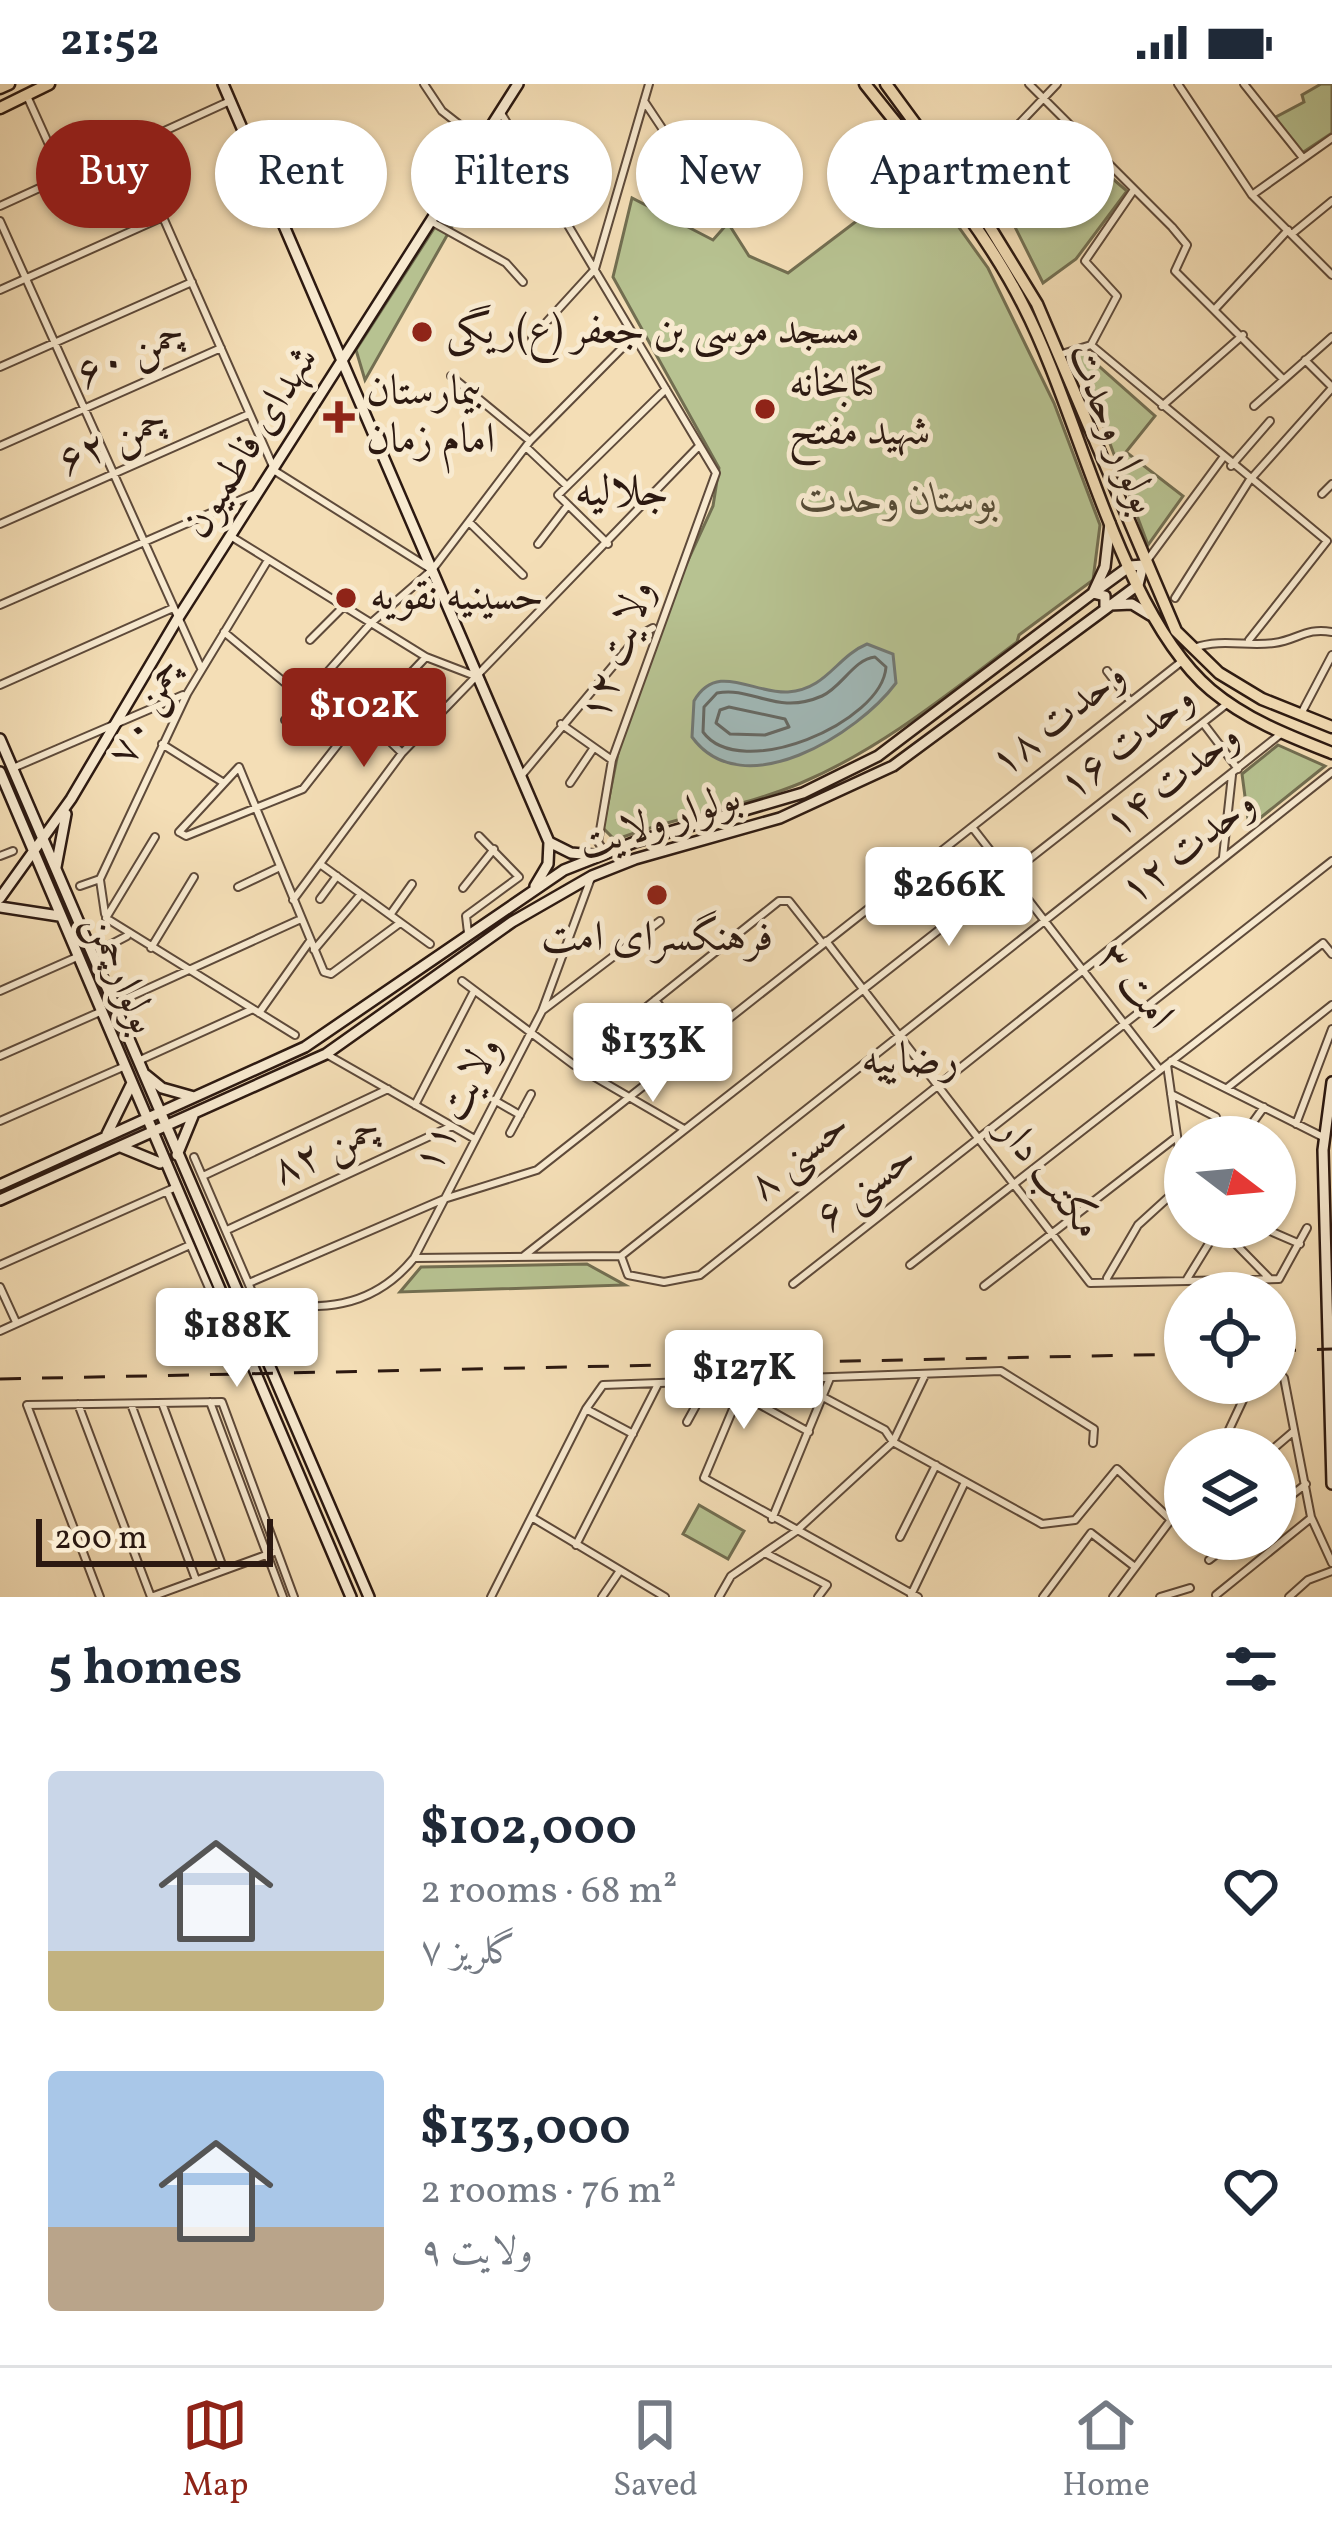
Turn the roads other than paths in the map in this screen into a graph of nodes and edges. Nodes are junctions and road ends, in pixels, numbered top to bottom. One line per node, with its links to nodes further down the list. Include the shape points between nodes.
1 (9, 84): 12 (main road)
2 (223, 84): 15 (main road)
3 (424, 84): 21 (street)
4 (518, 84): 18 (main road, شهدای فاطمیون)
5 (649, 84): 16 (street)
6 (865, 84): 80 (main road, بولوار وحدت, via 1001,263 1050,359)
7 (886, 84): 24 (main road, بولوار وحدت)
8 (1029, 84): 14 (street)
9 (1057, 84): 14 (street)
10 (1178, 84): 30 (street)
11 (1244, 84): 27 (street)
12 (0, 88)
13 (43, 89): 17 (main road); 19 (street)
14 (1043, 97): 25 (street); 29 (street)
15 (230, 101): 20 (street); 56 (main road)
16 (644, 101): 23 (street); 40 (street)
17 (0, 109)
18 (501, 113): 22 (main road, شهدای فاطمیون); 40 (street)
19 (50, 120)
20 (190, 120)
21 (454, 120)
22 (497, 120)
23 (657, 120)
24 (913, 120)
25 (1022, 120)
26 (1332, 138): 27 (street)
27 (1303, 158): 30 (street)
28 (36, 190): 32 (street)
29 (1133, 191): 46 (street, via 1186,244 1174,269); 52 (street, via 1085,261 1117,296)
30 (1252, 195): 39 (street)
31 (1332, 201): 39 (street)
32 (0, 206)
33 (0, 221): 42 (street)
34 (138, 228): 42 (street)
35 (168, 228): 43 (street)
36 (428, 228): 56 (main road, شهدای فاطمیون)
37 (443, 228): 44 (street, via 506,262)
38 (991, 228): 54 (main road, بولوار وحدت)
39 (1290, 232): 41 (street); 46 (street)
40 (595, 269): 47 (street); 50 (street)
41 (1332, 275)
42 (27, 277): 45 (street); 51 (street)
43 (192, 282): 51 (street); 53 (street)
44 (524, 282)
45 (0, 290)
46 (1215, 309): 48 (street)
47 (634, 335): 61 (street); 67 (street)
48 (1243, 335): 59 (street); 62 (street)
49 (1332, 337): 55 (street)
50 (532, 338)
51 (56, 342): 57 (street); 64 (street)
52 (1091, 345): 54 (street); 62 (street)
53 (220, 348): 64 (street, چمن ۶۰); 65 (street)
54 (1061, 354): 88 (main road, بولوار وحدت)
55 (1305, 360): 59 (street); 60 (street)
56 (343, 362): 72 (main road, شهدای فاطمیون); 89 (main road)
57 (0, 367)
58 (451, 376): 67 (street)
59 (1282, 378): 63 (street)
60 (1332, 388): 74 (street)
61 (666, 389): 69 (street); 76 (street)
62 (1162, 406): 70 (street)
63 (1254, 406)
64 (86, 408): 68 (street, چمن ۶۰); 73 (street)
65 (250, 414): 72 (street); 73 (street, چمن ۶۲)
66 (1270, 421): 71 (street)
67 (528, 444): 76 (street); 81 (street)
68 (0, 446)
69 (700, 446): 86 (street); 100 (street, ولایت ۱۲, via 716,473)
70 (1222, 459): 71 (street); 88 (street)
71 (1231, 466): 74 (street)
72 (275, 471): 77 (main road, شهدای فاطمیون); 89 (street)
73 (115, 475): 82 (street, چمن ۶۲); 84 (street)
74 (1249, 481): 93 (street); 104 (street, via 1327,541)
75 (1332, 484): 78 (street)
76 (567, 486): 79 (street, via 558,495)
77 (263, 490): 83 (main road, شهدای فاطمیون); 84 (street)
78 (1322, 494)
79 (568, 505): 85 (street); 86 (street)
80 (1111, 516): 88 (main road, بولوار وحدت); 92 (main road)
81 (469, 523): 89 (street); 90 (street)
82 (0, 524)
83 (232, 537): 87 (street); 97 (main road, شهدای فاطمیون)
84 (142, 542): 94 (street); 97 (street)
85 (538, 544)
86 (608, 544): 111 (street)
87 (268, 560): 96 (street); 101 (street, چمن ۷۰)
88 (1137, 566): 91 (main road, بولوار وحدت); 92 (main road, بولوار ولایت); 105 (main road, بولوار وحدت)
89 (432, 570): 99 (street); 111 (main road)
90 (523, 575)
91 (1138, 585): 95 (main road, بولوار ولایت); 98 (main road, بولوار وحدت)
92 (1094, 592): 95 (main road, via 1105,596); 149 (main road, بولوار ولایت, via 938,715 841,777)
93 (1175, 598)
94 (0, 604)
95 (1105, 606): 98 (main road, via 1132,604); 158 (main road, بولوار ولایت, via 893,766 780,818)
96 (343, 607): 99 (street); 103 (street)
97 (175, 613): 109 (street); 112 (street); 123 (main road, شهدای فاطمیون)
98 (1151, 616): 108 (main road, بولوار وحدت)
99 (371, 623): 107 (street); 114 (street)
100 (656, 626): 124 (street); 132 (street, ولایت ۱۲)
101 (224, 632): 109 (street, چمن ۷۰); 114 (street)
102 (1332, 632): 104 (street, via 1311,628 1274,644)
103 (310, 640)
104 (1249, 640): 105 (street)
105 (1191, 649): 119 (main road, بولوار وحدت, via 1262,699)
106 (1332, 655): 119 (street)
107 (426, 657): 111 (street); 120 (street)
108 (1183, 661): 116 (street, وحدت ۱۸); 117 (main road, بولوار وحدت)
109 (201, 668): 113 (street, چمن ۷۰)
110 (1107, 671): 116 (street)
111 (478, 677): 130 (street); 137 (main road)
112 (0, 685)
113 (187, 694): 123 (street); 128 (street, چمن ۷۰)
114 (304, 699): 118 (street); 121 (street)
115 (348, 701): 120 (street)
116 (1130, 701): 142 (street, وحدت ۱۸)
117 (1228, 703): 122 (street, وحدت ۱۶); 126 (main road, بولوار وحدت)
118 (320, 712)
119 (1301, 714): 125 (main road, بولوار وحدت)
120 (368, 719): 130 (street); 141 (street, via 357,720 303,789)
121 (285, 720)
122 (1203, 723): 134 (street); 157 (street, وحدت ۱۶)
123 (116, 724): 133 (street); 140 (main road, شهدای فاطمیون)
124 (561, 724): 129 (street); 137 (street)
125 (1332, 727)
126 (1282, 733): 131 (main road, بولوار وحدت); 134 (street, وحدت ۱۴)
127 (0, 739): 133 (main road, بولوارچمن)
128 (162, 744): 138 (street); 161 (street, چمن ۷۰)
129 (593, 749): 132 (street); 139 (street)
130 (402, 753): 154 (street)
131 (1332, 753)
132 (612, 760): 149 (street, ولایت ۱۲, via 598,842)
133 (13, 768): 136 (main road); 145 (main road, بولوارچمن)
134 (1235, 771): 152 (street); 178 (street, وحدت ۱۴)
135 (1332, 772): 152 (street, وحدت ۱۲)
136 (0, 773): 150 (main road, بولوارچمن)
137 (520, 776): 146 (main road)
138 (224, 783): 141 (street, via 238,766); 141 (street, via 179,832)
139 (570, 783)
140 (71, 799): 145 (main road, شهدای فاطمیون); 155 (main road)
141 (256, 809): 156 (street)
142 (972, 827): 157 (street, امت ۳); 183 (street, وحدت ۱۸)
143 (479, 836): 147 (street)
144 (155, 837): 175 (street)
145 (45, 839): 150 (main road, شهدای فاطمیون); 155 (main road, بولوارچمن)
146 (549, 842): 149 (main road, via 571,853); 166 (main road, via 548,864)
147 (494, 849): 165 (street); 181 (street, via 519,877 466,916)
148 (13, 850): 151 (street)
149 (605, 853): 166 (main road, بولوار ولایت)
150 (35, 855): 171 (main road); 174 (main road, بولوارچمن)
151 (0, 856)
152 (1222, 860): 191 (street, وحدت ۱۲)
153 (1332, 861): 202 (street, حسنی ۶)
154 (320, 864): 160 (street); 170 (street)
155 (56, 867): 197 (main road, بولوارچمن)
156 (280, 867): 164 (street); 170 (street)
157 (1010, 875): 178 (street, امت ۳); 193 (street, وحدت ۱۶)
158 (592, 876): 168 (main road, بولوار ولایت); 172 (street, ولایت ۱۱)
159 (194, 877): 187 (street)
160 (337, 877): 167 (street); 169 (street)
161 (100, 879): 163 (street); 175 (street)
162 (412, 884): 173 (street)
163 (80, 886)
164 (238, 887)
165 (463, 888)
166 (531, 891): 181 (main road, بولوار ولایت)
167 (361, 894): 173 (street); 185 (street)
168 (556, 894): 172 (street, via 572,898); 208 (main road, بولوار ولایت)
169 (320, 899)
170 (293, 900): 176 (street)
171 (0, 903): 174 (main road)
172 (577, 909): 200 (street, ولایت ۱۱)
173 (390, 915): 179 (street)
174 (59, 916): 189 (main road, بولوارچمن)
175 (106, 918): 180 (street); 182 (street)
176 (301, 919): 185 (street); 190 (street)
177 (660, 921): 200 (street)
178 (1045, 921): 191 (street, امت ۳); 206 (street, وحدت ۱۴)
179 (400, 922): 184 (street); 185 (street, via 331,974)
180 (94, 923)
181 (468, 933): 221 (main road, بولوار ولایت, via 314,1042)
182 (129, 935): 186 (street); 187 (street)
183 (824, 943): 193 (street, مکتب دار); 196 (street, مکتب دار, via 789,901 779,901); 207 (street, وحدت ۱۸)
184 (430, 944)
185 (312, 945): 199 (street)
186 (104, 948)
187 (152, 948): 190 (street)
188 (1332, 954): 211 (street, via 1323,943)
189 (77, 957): 195 (street); 201 (main road, بولوارچمن)
190 (189, 970): 197 (street); 199 (street)
191 (1083, 970): 202 (street, امت ۳); 216 (street, وحدت ۱۲)
192 (462, 982): 194 (street)
193 (863, 990): 206 (street, مکتب دار); 238 (street, وحدت ۱۶)
194 (474, 991): 204 (street); 224 (street)
195 (0, 992)
196 (655, 1000): 207 (street); 210 (street)
197 (115, 1004): 212 (main road, بولوارچمن)
198 (1332, 1005): 217 (street)
199 (256, 1011): 205 (street); 212 (street)
200 (542, 1011): 204 (street, ولایت ۱۱)
201 (100, 1012): 209 (street); 213 (main road, بولوارچمن)
202 (1125, 1024): 211 (street, امت ۳); 244 (street, حسنی ۶)
203 (1332, 1029): 235 (street)
204 (530, 1033): 210 (street); 223 (street, ولایت ۱۱)
205 (295, 1035)
206 (899, 1036): 216 (street, مکتب دار); 265 (street, وحدت ۱۴)
207 (692, 1046): 222 (street, وحدت ۱۸)
208 (326, 1054): 218 (street); 228 (main road, بولوار ولایت)
209 (0, 1056)
210 (574, 1065): 222 (street)
211 (1166, 1065): 217 (street, امت ۳); 220 (street); 252 (street)
212 (140, 1066): 221 (main road, via 162,1088); 226 (main road, بولوارچمن)
213 (124, 1067): 215 (main road, بولوارچمن); 234 (street)
214 (1332, 1082): 242 (main road)
215 (131, 1085): 233 (main road, بولوارچمن); 241 (main road)
216 (938, 1086): 244 (street, مکتب دار); 265 (street, حسنی ۸, via 700,1275 664,1282 628,1275)
217 (1227, 1088): 225 (street, امت ۳)
218 (388, 1090): 224 (street); 250 (street)
219 (531, 1094): 227 (street)
220 (1171, 1094): 229 (street); 230 (street)
221 (194, 1097): 226 (main road, بولوار ولایت)
222 (629, 1097): 238 (street); 254 (street, وحدت ۱۸, via 537,1170)
223 (494, 1100): 227 (street); 243 (street, ولایت ۱۱)
224 (415, 1105): 236 (street)
225 (1264, 1107): 231 (street); 232 (street, امت ۳)
226 (159, 1112): 233 (main road, بولوار ولایت); 237 (main road, بولوارچمن)
227 (520, 1115): 239 (street)
228 (193, 1116): 237 (main road, بولوار ولایت); 247 (main road)
229 (1172, 1116)
230 (1214, 1116)
231 (1257, 1116)
232 (1281, 1116)
233 (145, 1118): 240 (main road, بولوارچمن); 241 (main road)
234 (0, 1121)
235 (1296, 1124): 242 (street, امت ۳)
236 (452, 1126): 243 (street); 258 (street, چمن ۸۲)
237 (166, 1128): 240 (main road, بولوار ولایت); 247 (main road)
238 (685, 1130): 264 (street, وحدت ۱۶)
239 (511, 1133)
240 (151, 1135): 245 (main road); 249 (main road)
241 (104, 1137): 251 (main road)
242 (1323, 1137): 301 (main road)
243 (474, 1138): 254 (street, ولایت ۱۱)
244 (978, 1138): 252 (street, مکتب دار); 274 (street, حسنی ۶)
245 (121, 1147): 249 (main road); 255 (main road)
246 (1164, 1147): 259 (street)
247 (177, 1155): 329 (main road)
248 (194, 1157): 250 (street)
249 (164, 1166): 253 (main road)
250 (203, 1176): 258 (street)
251 (0, 1184)
252 (1014, 1185): 259 (street, مکتب دار); 268 (street)
253 (170, 1190): 262 (street); 267 (street); 328 (main road)
254 (444, 1199): 266 (street, ولایت ۱۱); 273 (street, وحدت ۱۸)
255 (0, 1200)
256 (1164, 1203): 272 (street, via 1138,1225)
257 (1307, 1228): 261 (street)
258 (226, 1231): 273 (street)
259 (1051, 1233): 272 (street, مکتب دار, via 1090,1282); 275 (street)
260 (1296, 1242): 261 (street)
261 (1300, 1244): 270 (street)
262 (190, 1245): 277 (street, via 212,1295); 278 (street)
263 (1240, 1248): 269 (street)
264 (525, 1255): 265 (street); 266 (street)
265 (621, 1256)
266 (413, 1258): 273 (street, via 392,1285 354,1304 296,1308 256,1300)
267 (0, 1265)
268 (910, 1265)
269 (1263, 1272)
270 (1284, 1272)
271 (1164, 1279): 272 (street)
272 (1106, 1280)
273 (249, 1283)
274 (793, 1284)
275 (984, 1286)
276 (0, 1287): 278 (street)
277 (190, 1299)
278 (16, 1324): 279 (street)
279 (0, 1331)
280 (926, 1374): 282 (street); 296 (street); 297 (street, via 1001,1371 1094,1429)
281 (746, 1378): 282 (street); 283 (street); 285 (street)
282 (830, 1378): 286 (street)
283 (710, 1380): 284 (street); 292 (street)
284 (658, 1384): 291 (street, via 598,1388); 294 (street)
285 (739, 1393): 293 (street); 306 (street, via 704,1478)
286 (823, 1397): 293 (street); 296 (street, via 885,1430)
287 (211, 1402): 289 (street); 311 (street, via 222,1402); 313 (street)
288 (131, 1403): 289 (street); 290 (street); 318 (street)
289 (162, 1403): 316 (street)
290 (78, 1404): 324 (street, via 27,1405); 325 (street)
291 (586, 1409): 294 (street); 305 (street)
292 (688, 1422)
293 (809, 1432): 306 (street)
294 (633, 1434): 310 (street)
295 (1296, 1439): 300 (street)
296 (892, 1442): 298 (street); 308 (street)
297 (1093, 1443)
298 (936, 1465): 299 (street); 309 (street)
299 (965, 1482): 303 (street, via 1060,1525 1076,1520 1117,1469); 322 (street)
300 (1306, 1484): 302 (street); 304 (street)
301 (1332, 1484)
302 (1296, 1492)
303 (1164, 1513)
304 (1311, 1517): 314 (street); 323 (street)
305 (533, 1518): 310 (street); 321 (street)
306 (772, 1519): 308 (street)
307 (1164, 1529): 315 (street)
308 (795, 1532): 312 (street); 322 (street)
309 (900, 1538)
310 (576, 1545): 317 (street)
311 (277, 1551): 313 (street); 327 (street)
312 (765, 1553): 332 (street, via 731,1576); 333 (street, via 827,1585)
313 (267, 1555): 316 (street); 326 (street)
314 (1332, 1567): 337 (street)
315 (1135, 1568): 334 (street, via 1091,1533); 335 (street)
316 (224, 1570): 318 (street)
317 (620, 1572): 320 (street); 330 (street)
318 (196, 1580): 325 (street)
319 (1190, 1588): 336 (street)
320 (652, 1594): 331 (street)
321 (495, 1595)
322 (913, 1595)
323 (1216, 1595)
324 (100, 1597)
325 (151, 1597)
326 (283, 1597)
327 (295, 1597)
328 (351, 1597)
329 (369, 1597)
330 (602, 1597)
331 (665, 1597)
332 (719, 1597)
333 (818, 1597)
334 (1043, 1597)
335 (1113, 1597)
336 (1160, 1597)
337 (1289, 1597)

